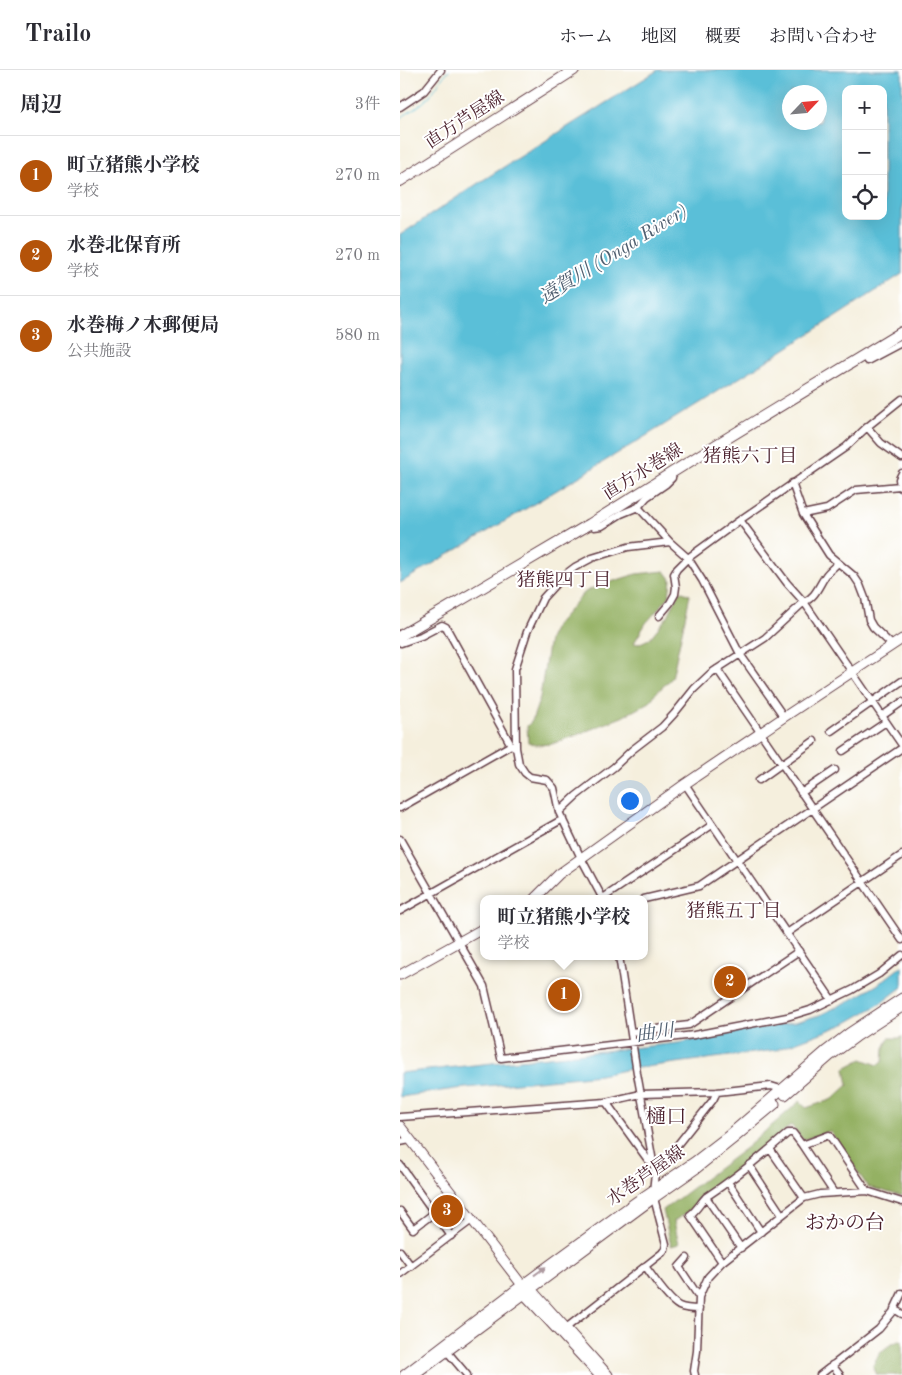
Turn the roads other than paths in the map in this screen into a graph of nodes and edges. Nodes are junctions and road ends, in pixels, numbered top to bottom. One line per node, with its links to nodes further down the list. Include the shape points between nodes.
1 (441, 70): 3 (street, via 424,91)
2 (574, 70): 4 (main road, 直方芦屋線)
3 (400, 107)
4 (400, 181)
5 (902, 332): 7 (main road, 直方水巻線)
6 (902, 344): 7 (street, via 867,361)
7 (862, 356): 11 (main road, 直方水巻線)
8 (902, 399): 9 (street)
9 (867, 427): 10 (street, via 881,443); 13 (street, via 846,447)
10 (902, 458)
11 (672, 473): 15 (street, via 666,484); 18 (main road, 直方水巻線)
12 (902, 473): 14 (street, via 899,479)
13 (792, 483): 16 (street); 17 (street)
14 (901, 488): 16 (street, via 856,490 827,509)
15 (638, 507): 18 (street, via 602,526); 19 (street)
16 (803, 514): 21 (street, via 829,555)
17 (740, 520): 20 (street); 22 (street)
18 (590, 524): 24 (main road, 直方水巻線)
19 (670, 542): 20 (street); 39 (street, via 628,546 592,558 563,576 543,598 515,669)
20 (688, 558): 23 (street, via 676,569 675,594); 28 (street)
21 (838, 563): 22 (street, via 810,600); 27 (street, via 860,585 866,598 869,620)
22 (804, 602): 28 (street, via 765,638); 30 (street)
23 (659, 616)
24 (400, 636)
25 (902, 639): 27 (street)
26 (400, 642): 39 (street, via 442,625 446,627)
27 (892, 645): 30 (street)
28 (740, 654): 29 (street); 34 (street)
29 (717, 669): 37 (street); 49 (street, via 694,689 662,726)
30 (852, 672): 32 (street); 34 (street)
31 (902, 681): 32 (street)
32 (872, 702): 35 (street); 36 (street)
33 (902, 702): 35 (street)
34 (784, 717): 37 (street)
35 (884, 719): 40 (street); 41 (street)
36 (831, 731)
37 (761, 733): 42 (street); 45 (street)
38 (814, 742): 42 (street)
39 (513, 747): 47 (street); 49 (street, via 525,773 547,780 554,788)
40 (902, 747): 48 (street)
41 (844, 751)
42 (782, 764): 44 (street); 46 (street)
43 (835, 770): 46 (street)
44 (759, 780)
45 (685, 784): 51 (street); 54 (street)
46 (801, 793): 48 (street)
47 (400, 808)
48 (812, 809): 55 (street); 56 (street)
49 (559, 812): 50 (street)
50 (563, 819): 54 (street); 57 (street)
51 (712, 825): 55 (street); 60 (street)
52 (400, 839): 57 (street)
53 (902, 855): 56 (street)
54 (581, 858): 58 (street); 59 (street)
55 (737, 861): 61 (street, via 699,886); 64 (street)
56 (862, 882): 64 (street); 65 (street)
57 (431, 893): 62 (street); 66 (street)
58 (538, 895)
59 (601, 895)
60 (607, 895)
61 (648, 898)
62 (400, 911)
63 (480, 930): 66 (street)
64 (787, 934): 67 (street)
65 (902, 940)
66 (459, 942): 70 (street); 75 (street, via 484,986 501,1058)
67 (799, 951): 72 (street); 74 (street, via 689,1025)
68 (902, 955): 72 (street, via 879,974)
69 (620, 960): 74 (street)
70 (400, 975)
71 (902, 998): 76 (street, 水巻芦屋線, via 826,1050)
72 (832, 1000): 75 (street, via 787,1017 694,1035)
73 (902, 1006): 76 (street, 水巻芦屋線)
74 (631, 1032): 75 (street)
75 (633, 1042): 78 (street)
76 (785, 1091): 77 (street, via 771,1086); 93 (street, 水巻芦屋線)
77 (717, 1092): 78 (street); 89 (street)
78 (641, 1094): 79 (street); 86 (street)
79 (606, 1102): 80 (street); 86 (street, via 648,1160)
80 (400, 1117)
81 (400, 1126): 82 (street)
82 (410, 1140): 83 (street); 100 (street)
83 (400, 1142)
84 (802, 1145): 85 (street, via 793,1133 788,1132); 91 (street, via 829,1135); 92 (street)
85 (770, 1149): 88 (street); 95 (street)
86 (653, 1162): 89 (street)
87 (400, 1165): 98 (street)
88 (749, 1165): 90 (street); 99 (street)
89 (655, 1173): 93 (street)
90 (728, 1182): 94 (street); 101 (street)
91 (867, 1191): 92 (street); 96 (street)
92 (834, 1193): 95 (street)
93 (653, 1195): 108 (street, via 666,1244 662,1253); 110 (street, 水巻芦屋線)
94 (706, 1197): 103 (street); 106 (street, via 690,1215)
95 (804, 1198): 99 (street)
96 (902, 1202)
97 (400, 1211): 98 (street, via 413,1229)
98 (434, 1213): 102 (street)
99 (782, 1215): 101 (street)
100 (472, 1219): 102 (street); 110 (street)
101 (761, 1232): 103 (street)
102 (451, 1236): 107 (street)
103 (741, 1248): 106 (street)
104 (400, 1251): 107 (street)
105 (687, 1258): 112 (street, via 679,1267)
106 (722, 1262): 112 (street, via 708,1277)
107 (411, 1266): 109 (street)
108 (645, 1266): 113 (street, via 678,1305); 116 (street)
109 (400, 1274)
110 (526, 1289): 116 (street); 117 (street, 水巻芦屋線); 122 (street)
111 (902, 1293): 114 (street)
112 (699, 1297): 113 (street)
113 (699, 1309): 124 (street)
114 (894, 1309): 115 (street); 118 (street, via 879,1329)
115 (902, 1314)
116 (566, 1328): 123 (street)
117 (445, 1348): 119 (street, 水巻芦屋線); 120 (street, 水巻芦屋線); 121 (street)
118 (832, 1366): 125 (street); 126 (street)
119 (404, 1375)
120 (415, 1375)
121 (467, 1375)
122 (599, 1375)
123 (608, 1375)
124 (695, 1375)
125 (820, 1375)
126 (840, 1375)

